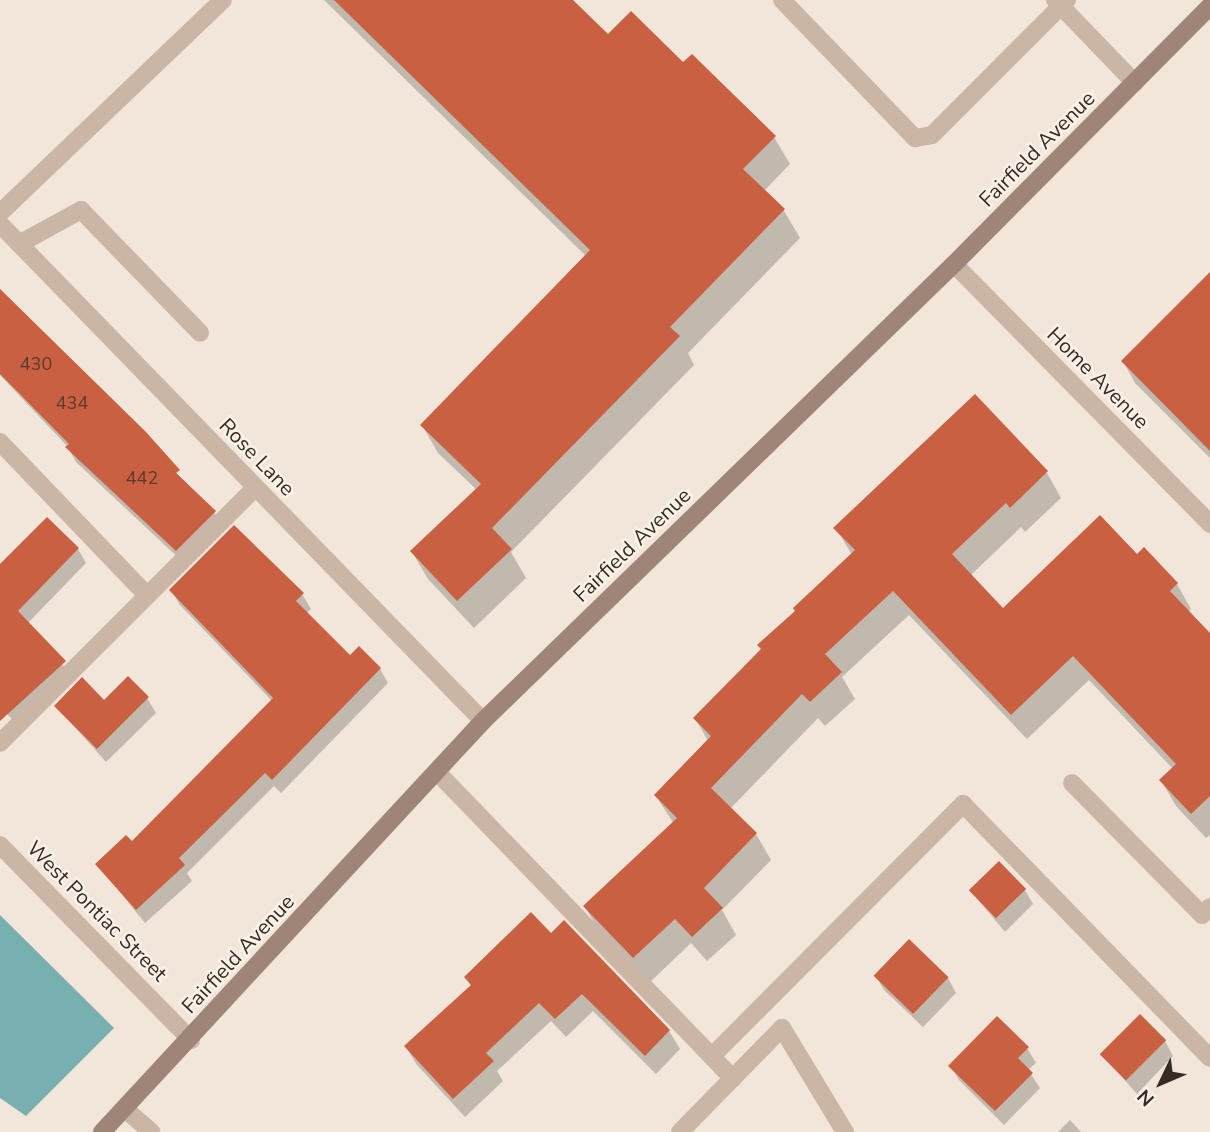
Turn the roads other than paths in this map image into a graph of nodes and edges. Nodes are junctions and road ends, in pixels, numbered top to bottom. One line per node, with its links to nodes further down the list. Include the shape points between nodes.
1 (223, 0): 6 (street)
2 (782, 0): 3 (street, via 915,138 932,135)
3 (1061, 2): 5 (street)
4 (1210, 6): 5 (main road, Fairfield Avenue)
5 (1135, 83): 9 (main road, Fairfield Avenue)
6 (0, 213)
7 (0, 224): 8 (street, Rose Lane)
8 (19, 244): 10 (street, via 80,210); 12 (street, Rose Lane)
9 (954, 264): 13 (street, Home Avenue); 15 (main road, Fairfield Avenue)
10 (200, 333)
11 (0, 442): 14 (street)
12 (256, 488): 14 (street); 15 (street, Rose Lane)
13 (1210, 524)
14 (146, 594): 16 (street)
15 (483, 721): 17 (main road, Fairfield Avenue)
16 (0, 743)
17 (437, 772): 21 (main road, Fairfield Avenue); 22 (street)
18 (1072, 783): 20 (street, via 1202,915)
19 (0, 845): 21 (street, West Pontiac Street)
20 (1210, 907)
21 (191, 1040): 25 (main road, Fairfield Avenue)
22 (712, 1056): 23 (street, via 963,804); 24 (street)
23 (1210, 1058)
24 (733, 1078): 28 (street); 29 (street, via 782,1028)
25 (125, 1109): 26 (main road, Fairfield Avenue); 27 (street)
26 (102, 1132)
27 (150, 1132)
28 (680, 1132)
29 (845, 1132)

